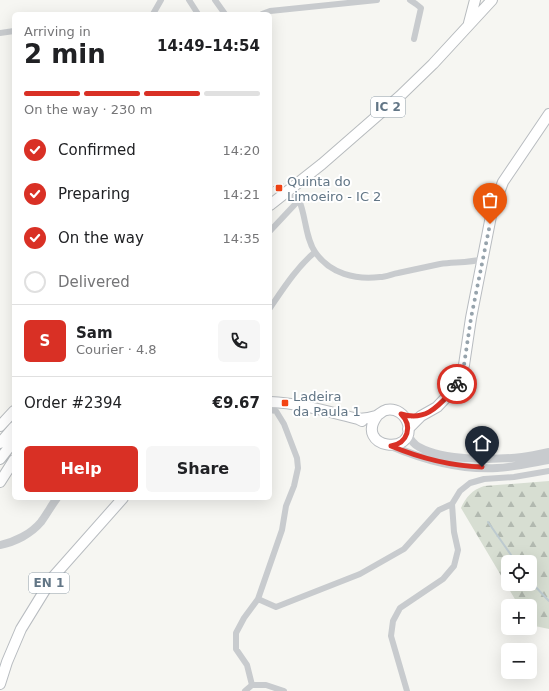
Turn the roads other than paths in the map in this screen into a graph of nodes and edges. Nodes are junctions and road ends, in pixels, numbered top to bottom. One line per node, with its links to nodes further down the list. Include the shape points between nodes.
1 (161, 0): 9 (street)
2 (189, 0): 10 (street)
3 (215, 0): 11 (street)
4 (377, 0): 8 (street)
5 (410, 0): 16 (street, via 421,8)
6 (475, 0): 13 (main road)
7 (492, 0): 13 (main road, IC 2)
8 (338, 2): 12 (street)
9 (154, 12)
10 (197, 12)
11 (224, 12)
12 (267, 12)
13 (468, 26): 18 (main road, IC 2, via 400,96)
14 (12, 31): 15 (street)
15 (0, 32)
16 (414, 39)
17 (549, 114): 24 (main road, via 503,182 492,211)
18 (302, 181): 19 (main road, IC 2); 20 (main road, IC 2)
19 (294, 198): 21 (main road, IC 2); 22 (street); 23 (street, via 302,208)
20 (272, 203)
21 (272, 212)
22 (272, 228)
23 (315, 252): 24 (street, via 334,269 350,277 366,279); 25 (street)
24 (483, 259): 31 (main road, via 464,365 455,388 437,407)
25 (272, 305)
26 (272, 402): 32 (main road, via 286,402)
27 (272, 410): 51 (street, via 276,411 284,424 297,458 298,468 286,506 282,530)
28 (12, 413): 33 (main road)
29 (401, 414): 30 (main road, via 391,410 381,412); 31 (main road); 35 (main road, via 408,423)
30 (377, 416): 32 (main road); 34 (main road)
31 (420, 416): 35 (main road)
32 (358, 419): 34 (main road)
33 (0, 426)
34 (372, 431): 38 (main road, via 377,440)
35 (408, 431): 38 (main road, via 401,442); 39 (street, via 413,443 418,447 442,455 496,460)
36 (12, 432): 37 (main road)
37 (8, 441): 40 (main road)
38 (391, 446): 41 (street, via 429,459 469,467 496,468)
39 (549, 452)
40 (0, 459)
41 (549, 460)
42 (12, 463): 44 (main road)
43 (549, 471): 47 (street, via 514,477 484,478 470,483 460,491)
44 (0, 482)
45 (56, 500): 48 (street, via 31,532)
46 (121, 500): 52 (main road, EN 1, via 53,577 21,629)
47 (452, 504): 51 (street, via 439,510 404,549 360,574 276,607); 57 (street, via 458,550 454,566 443,579 400,608 393,621 392,636)
48 (19, 538): 49 (street); 50 (street)
49 (0, 539)
50 (0, 545)
51 (258, 599): 53 (street, via 236,632 236,649 247,665)
52 (0, 684)
53 (255, 684): 54 (street); 55 (street); 56 (street)
54 (245, 691)
55 (256, 691)
56 (284, 691)
57 (408, 691)

